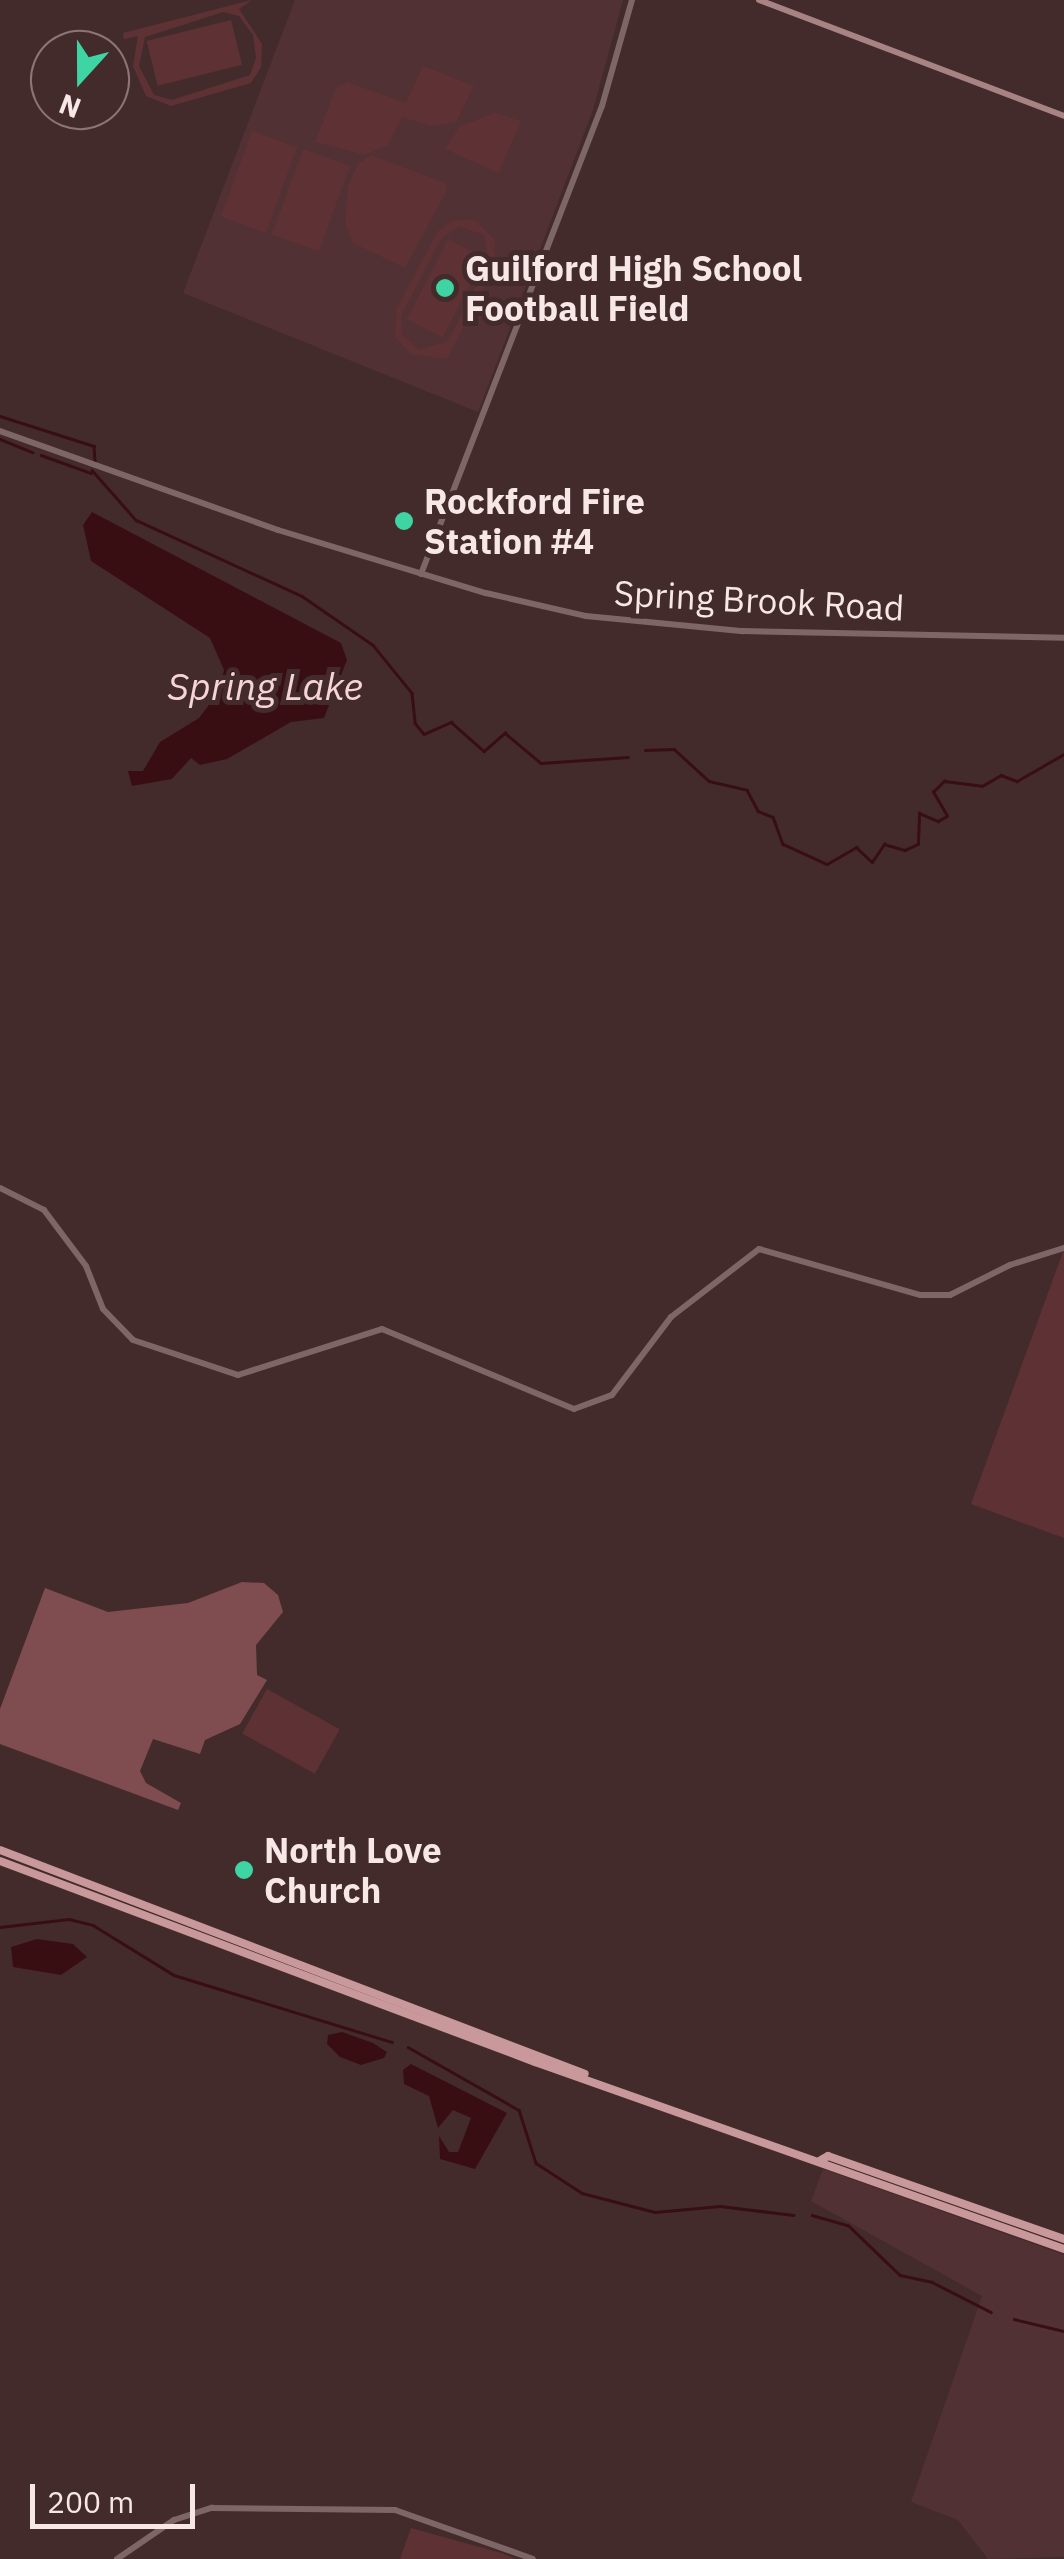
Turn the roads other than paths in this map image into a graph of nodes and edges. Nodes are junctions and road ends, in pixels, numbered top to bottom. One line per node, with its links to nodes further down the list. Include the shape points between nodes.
1 (632, 0): 5 (street, via 602,106)
2 (759, 0): 3 (main road)
3 (1064, 116)
4 (0, 431): 5 (street, Spring Brook Road)
5 (421, 574): 6 (street, Spring Brook Road, via 644,625)
6 (1064, 638)
7 (0, 1188): 8 (street, via 44,1210 86,1266 103,1309 133,1340 238,1375 382,1329 574,1410 612,1395 671,1317 759,1249 921,1295 950,1294)
8 (1064, 1248)
9 (0, 1850): 11 (main road)
10 (0, 1861): 11 (main road)
11 (48, 1874): 12 (main road)
12 (821, 2160): 13 (main road, via 828,2156); 14 (main road)
13 (1064, 2239)
14 (1064, 2249)
15 (117, 2559): 16 (street, via 174,2520 230,2508 395,2510)
16 (533, 2559)

